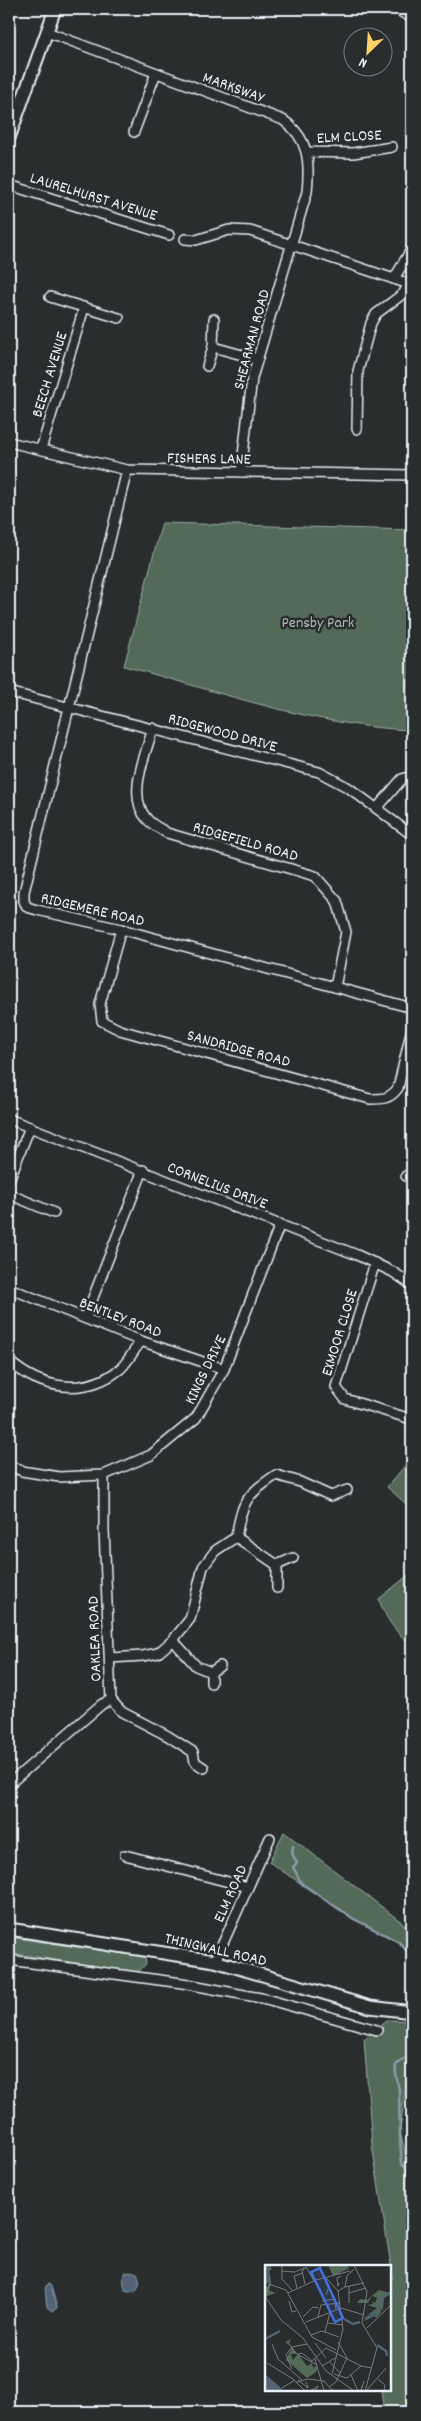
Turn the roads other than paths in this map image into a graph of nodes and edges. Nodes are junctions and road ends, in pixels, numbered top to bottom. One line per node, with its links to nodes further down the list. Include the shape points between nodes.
1 (55, 9): 4 (street)
2 (396, 9): 3 (street)
3 (412, 18)
4 (47, 32): 5 (street, MARKSWAY); 7 (street)
5 (156, 74): 6 (street); 9 (street, MARKSWAY, via 283,120 300,134)
6 (134, 132)
7 (9, 138)
8 (392, 147): 9 (street, ELM CLOSE, via 353,153)
9 (308, 152): 13 (street, via 307,192)
10 (9, 185): 11 (street, LAURELHURST AVENUE)
11 (169, 235)
12 (185, 240): 13 (street, via 228,230 250,231)
13 (292, 245): 15 (street); 22 (street, SHEARMAN ROAD)
14 (412, 248): 15 (street)
15 (394, 279): 16 (street)
16 (410, 284): 24 (street, via 371,322 358,371)
17 (50, 297): 18 (street)
18 (84, 308): 19 (street); 26 (street, BEECH AVENUE)
19 (119, 318)
20 (214, 318): 21 (street)
21 (213, 347): 22 (street); 23 (street)
22 (257, 359): 28 (street, SHEARMAN ROAD)
23 (207, 366)
24 (357, 429)
25 (9, 442): 26 (street, FISHERS LANE)
26 (41, 449): 27 (street, FISHERS LANE)
27 (127, 470): 28 (street, FISHERS LANE); 31 (street, RIDGEMERE ROAD)
28 (241, 472): 29 (street, FISHERS LANE)
29 (412, 475)
30 (9, 692): 31 (street, RIDGEWOOD DRIVE)
31 (68, 706): 32 (street, RIDGEWOOD DRIVE); 36 (street, RIDGEMERE ROAD, via 24,902 27,907 37,910)
32 (153, 728): 34 (street, RIDGEWOOD DRIVE, via 319,772); 37 (street, RIDGEFIELD ROAD, via 138,785 138,804 147,820 167,832 315,876 337,901 346,932)
33 (412, 776): 34 (street, via 402,779)
34 (378, 807): 35 (street, RIDGEWOOD DRIVE)
35 (412, 835)
36 (121, 929): 37 (street, RIDGEMERE ROAD); 39 (street, SANDRIDGE ROAD, via 100,1004 102,1021 120,1030 370,1099 383,1099 392,1096 398,1088)
37 (335, 987): 38 (street, RIDGEMERE ROAD)
38 (412, 1008)
39 (412, 1028)
40 (9, 1119): 41 (street, CORNELIUS DRIVE)
41 (30, 1127): 42 (street, CORNELIUS DRIVE); 43 (street)
42 (143, 1170): 46 (street, CORNELIUS DRIVE); 50 (street)
43 (9, 1180)
44 (9, 1194): 45 (street)
45 (54, 1213)
46 (280, 1224): 47 (street, CORNELIUS DRIVE); 53 (street, KINGS DRIVE)
47 (375, 1263): 48 (street, CORNELIUS DRIVE); 54 (street, EXMOOR CLOSE, via 336,1386 345,1399)
48 (412, 1285)
49 (9, 1288): 50 (street, BENTLEY ROAD)
50 (85, 1318): 51 (street, BENTLEY ROAD)
51 (141, 1341): 52 (street, via 122,1368 106,1378 70,1387 34,1379); 53 (street, BENTLEY ROAD)
52 (9, 1361)
53 (224, 1369): 56 (street, KINGS DRIVE, via 196,1418 151,1455)
54 (411, 1419)
55 (9, 1465): 56 (street, KINGS DRIVE, via 59,1477)
56 (104, 1475): 63 (street, OAKLEA ROAD)
57 (347, 1490): 58 (street, via 331,1496 276,1475 252,1491 242,1508)
58 (236, 1537): 60 (street); 62 (street, via 215,1551 203,1567 190,1619)
59 (293, 1558): 60 (street)
60 (277, 1565): 61 (street)
61 (277, 1588)
62 (173, 1640): 63 (street, via 158,1652); 65 (street, via 196,1666)
63 (110, 1658): 67 (street, OAKLEA ROAD)
64 (220, 1666): 65 (street)
65 (211, 1672): 66 (street)
66 (211, 1683)
67 (111, 1700): 68 (street, via 122,1712 193,1752 195,1762); 69 (street, OAKLEA ROAD, via 102,1704)
68 (204, 1768)
69 (9, 1784)
70 (270, 1838): 72 (street, ELM ROAD)
71 (125, 1855): 72 (street)
72 (248, 1887): 75 (street, ELM ROAD)
73 (9, 1929): 75 (street, THINGWALL ROAD)
74 (9, 1960): 77 (street, via 192,1985 266,1999)
75 (215, 1961): 76 (street, THINGWALL ROAD, via 370,2007)
76 (412, 2012)
77 (377, 2030)

